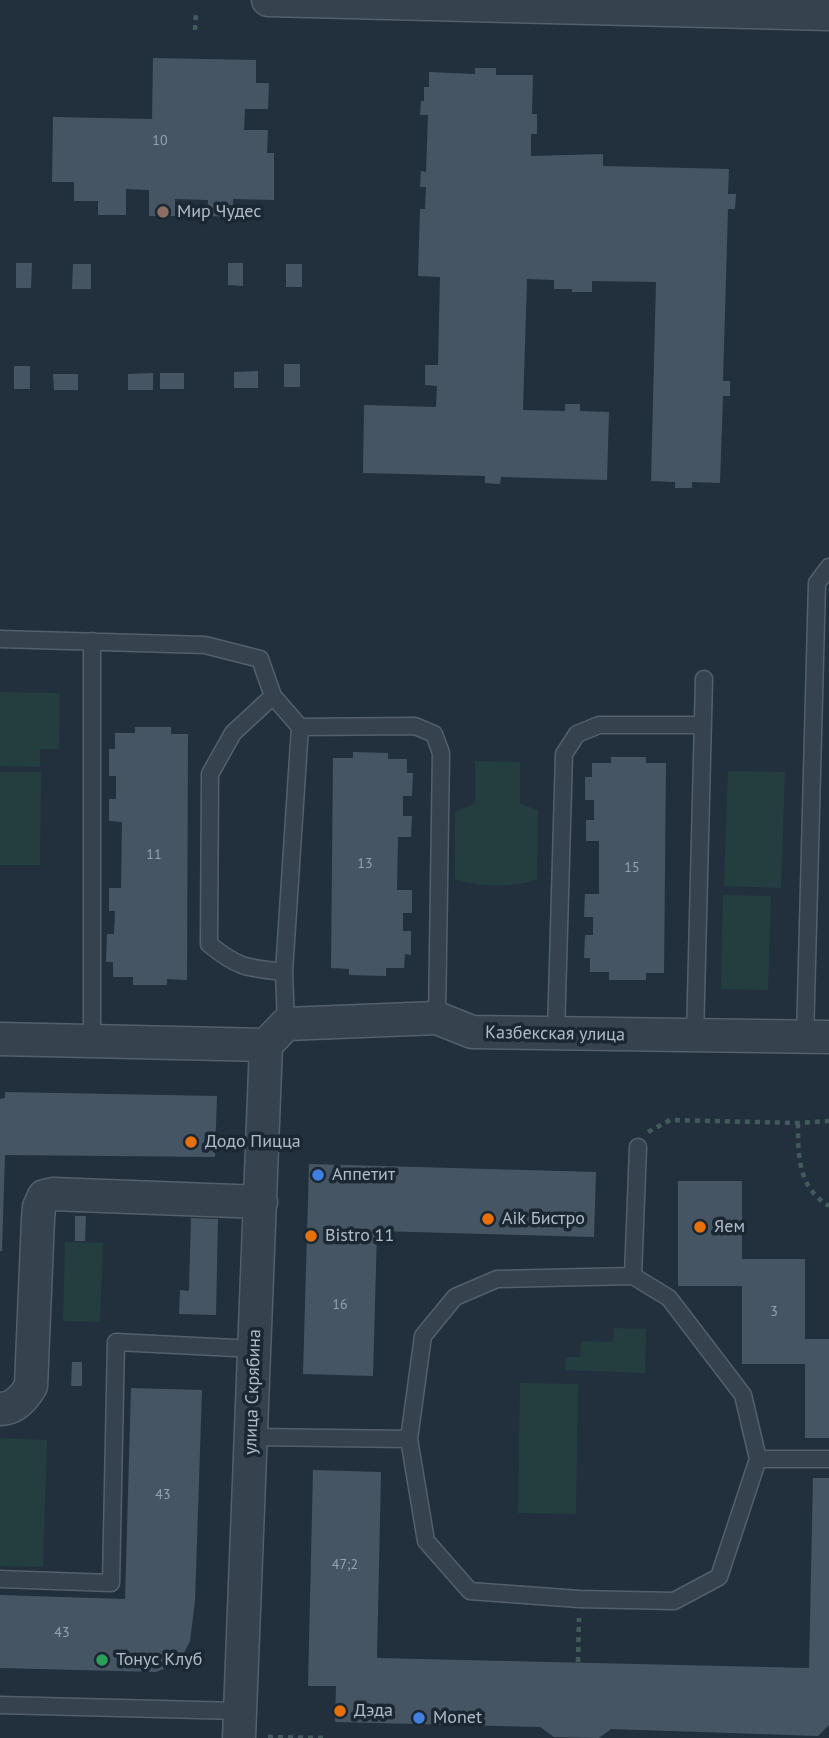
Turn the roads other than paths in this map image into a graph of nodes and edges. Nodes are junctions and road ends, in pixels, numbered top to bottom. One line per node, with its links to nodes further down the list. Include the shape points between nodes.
1 (268, 0): 2 (street)
2 (321, 1): 3 (street)
3 (496, 3): 4 (street)
4 (590, 4): 5 (street)
5 (829, 14)
6 (829, 567): 18 (lane, via 817,583)
7 (0, 639): 8 (lane)
8 (92, 640): 10 (lane, via 205,645 260,659); 20 (lane)
9 (704, 679): 11 (lane)
10 (274, 696): 12 (lane); 13 (lane, via 233,733 210,774 209,944 248,969)
11 (702, 725): 15 (lane, via 599,725 577,734 564,754); 17 (lane)
12 (300, 727): 13 (lane); 14 (lane, via 415,726 434,734 441,753)
13 (284, 972): 16 (lane)
14 (437, 1018): 15 (street, Казбекская улица, via 472,1032); 16 (street, Казбекская улица)
15 (556, 1034): 17 (street, Казбекская улица)
16 (276, 1035): 20 (street, Казбекская улица); 22 (street, улица Скрябина)
17 (695, 1037): 18 (street, Казбекская улица)
18 (817, 1037)
19 (0, 1039): 20 (street, Казбекская улица)
20 (92, 1041)
21 (638, 1147): 23 (lane)
22 (261, 1202): 24 (street, улица Скрябина); 25 (street, via 44,1196 38,1219 31,1386 18,1404)
23 (634, 1276): 27 (lane, via 497,1279 455,1297 423,1336); 28 (lane, via 669,1298 743,1395)
24 (255, 1349): 26 (street, улица Скрябина); 30 (lane, via 116,1342 111,1583)
25 (0, 1409)
26 (252, 1437): 27 (lane); 32 (street, улица Скрябина)
27 (409, 1439): 28 (lane, via 426,1541 470,1591 579,1599 674,1601 719,1577)
28 (758, 1459): 29 (lane)
29 (829, 1459)
30 (0, 1579)
31 (0, 1705): 32 (lane)
32 (239, 1728)

